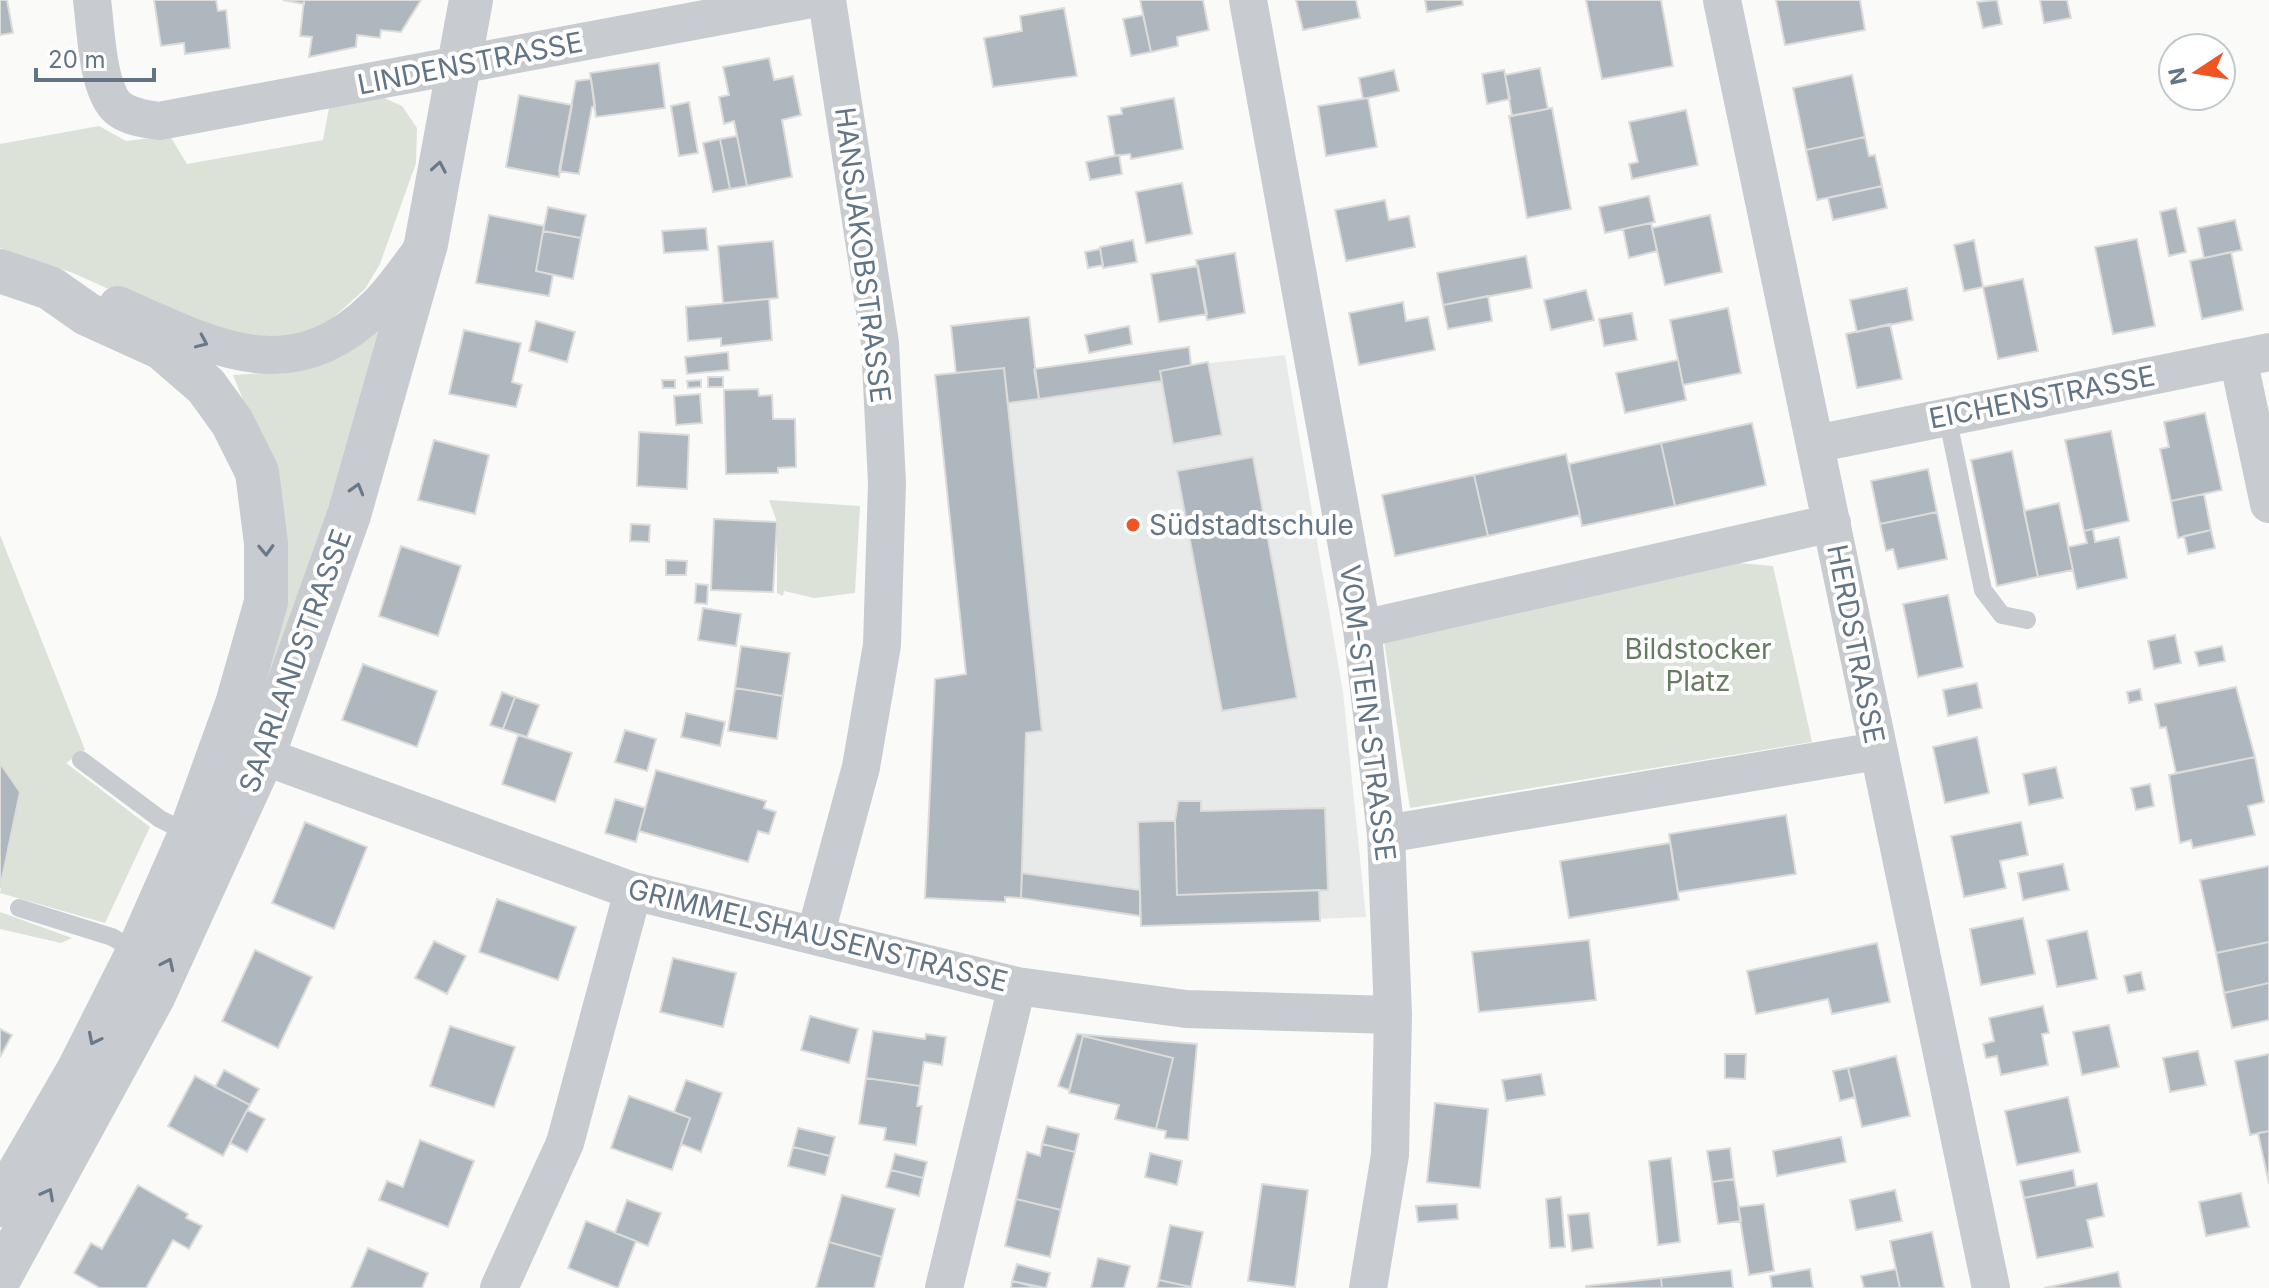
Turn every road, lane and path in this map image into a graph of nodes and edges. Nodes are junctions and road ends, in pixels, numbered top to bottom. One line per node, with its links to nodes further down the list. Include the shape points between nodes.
1 (92, 0): 7 (street, LINDENSTRASSE, via 105,93 134,117 159,121)
2 (471, 0): 7 (street, SAARLANDSTRASSE)
3 (806, 0): 7 (street, LINDENSTRASSE)
4 (827, 0): 25 (street, HANSJAKOBSTRASSE, via 880,343 887,483 882,645 861,767)
5 (1248, 0): 17 (street, VOM-STEIN-STRASSE)
6 (1722, 0): 13 (street, HERDSTRASSE)
7 (456, 65): 8 (street, SAARLANDSTRASSE, one-way to 7)
8 (426, 244): 10 (street, one-way to 8, via 94,294 215,348 258,357 308,350 335,337 376,308); 19 (street, SAARLANDSTRASSE, one-way to 8, via 349,515)
9 (0, 271): 10 (street, SAARLANDSTRASSE)
10 (50, 288): 21 (street, SAARLANDSTRASSE, one-way to 21, via 87,314 162,348 206,386 232,422 257,472 266,543 266,602 237,704)
11 (2254, 355): 12 (street, EICHENSTRASSE); 14 (street)
12 (1947, 416): 13 (street, EICHENSTRASSE); 16 (lane, via 1983,590 2002,615)
13 (1815, 444): 15 (street, HERDSTRASSE)
14 (2269, 504)
15 (1832, 523): 17 (street); 18 (street, HERDSTRASSE)
16 (2027, 620)
17 (1362, 629): 22 (street, VOM-STEIN-STRASSE)
18 (1877, 751): 22 (street); 34 (street, HERDSTRASSE)
19 (263, 756): 23 (street, GRIMMELSHAUSENSTRASSE); 30 (street, SAARLANDSTRASSE, one-way to 19, via 153,997)
20 (81, 760): 21 (lane, via 160,819)
21 (190, 834): 26 (street, SAARLANDSTRASSE)
22 (1386, 834): 28 (street, VOM-STEIN-STRASSE)
23 (633, 891): 25 (street, GRIMMELSHAUSENSTRASSE); 31 (street, via 565,1143)
24 (19, 908): 26 (lane, via 112,937)
25 (815, 936): 27 (street, GRIMMELSHAUSENSTRASSE)
26 (138, 952): 29 (street, SAARLANDSTRASSE, one-way to 29, via 79,1069)
27 (1017, 986): 28 (street, GRIMMELSHAUSENSTRASSE, via 1186,1009); 32 (street)
28 (1393, 1015): 33 (street, VOM-STEIN-STRASSE, via 1390,1155)
29 (0, 1205)
30 (0, 1277)
31 (499, 1288)
32 (944, 1288)
33 (1368, 1288)
34 (1991, 1288)

